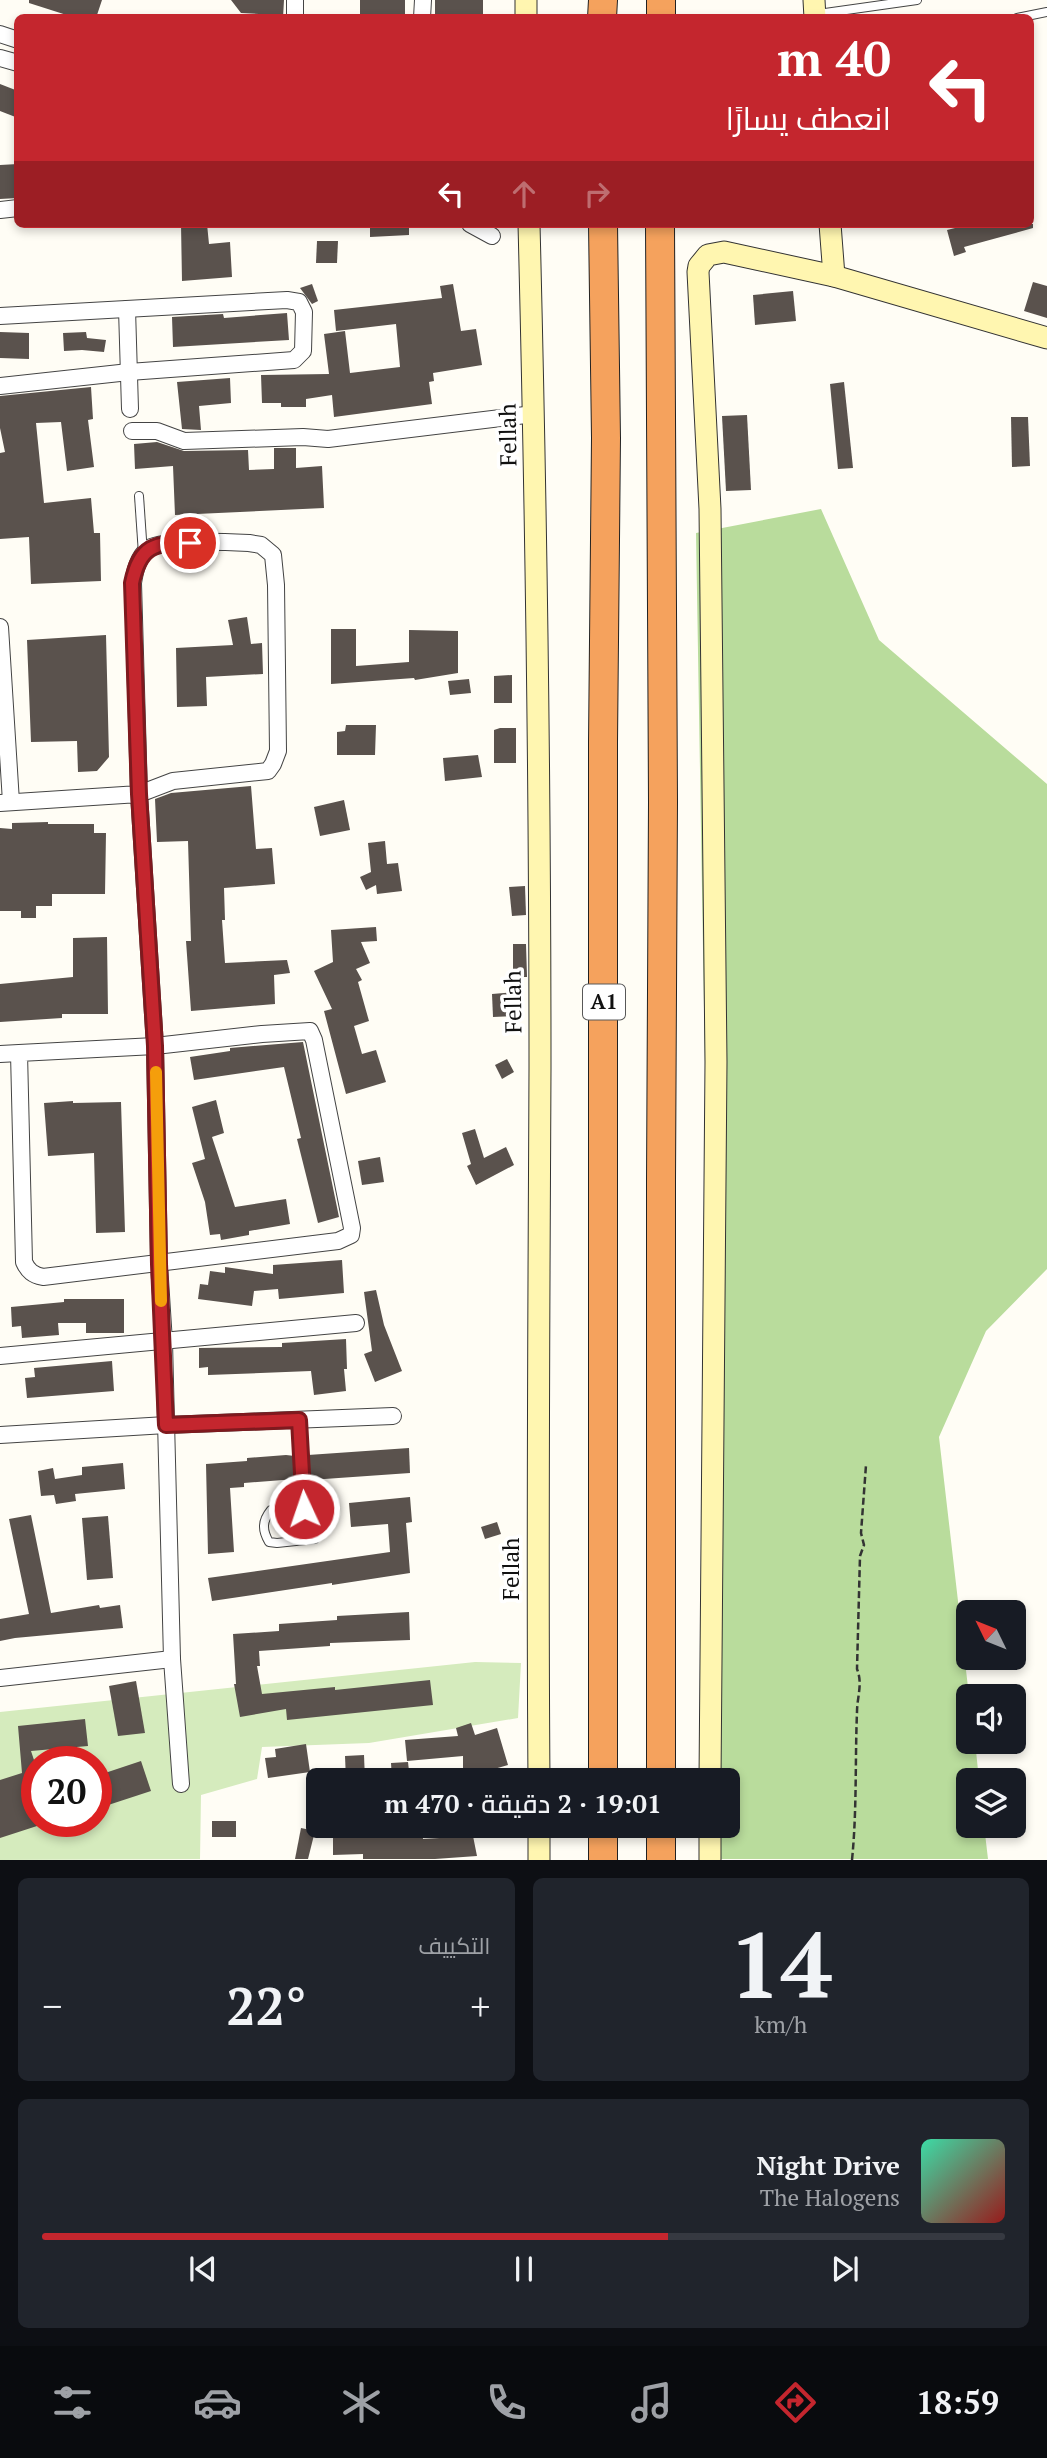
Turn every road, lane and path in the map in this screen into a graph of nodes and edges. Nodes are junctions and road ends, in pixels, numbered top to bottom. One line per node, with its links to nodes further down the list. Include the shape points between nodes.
1 (917, 0): 2 (lane)
2 (814, 10)
3 (477, 228): 8 (street)
4 (529, 228): 16 (street, Fellah)
5 (603, 228): 39 (highway, A1)
6 (660, 228): 40 (highway)
7 (830, 228): 9 (street)
8 (492, 236)
9 (834, 276): 12 (street); 41 (street, via 716,252 703,260 697,278 710,509 716,1034)
10 (127, 309): 11 (street); 13 (street); 13 (street, via 287,300 302,305 305,323 303,351 294,360)
11 (0, 316)
12 (1047, 338)
13 (129, 372): 14 (street); 15 (street)
14 (0, 386)
15 (130, 410)
16 (534, 414): 17 (street, via 328,439 184,441 158,431); 38 (street, Fellah, via 540,1065)
17 (132, 431)
18 (139, 496): 19 (lane)
19 (143, 554): 21 (street, via 132,583); 21 (street, via 152,546 167,543 234,542 261,545 273,555 279,708 278,751 268,771 173,781)
20 (0, 627): 22 (street)
21 (139, 794): 22 (street); 23 (street)
22 (6, 802)
23 (155, 1046): 24 (street); 26 (street); 26 (street, via 310,1031 352,1228 348,1237 338,1241)
24 (19, 1053): 25 (street); 26 (street, via 27,1267 43,1277)
25 (0, 1054)
26 (159, 1264): 28 (street)
27 (356, 1323): 28 (street)
28 (164, 1342): 29 (street); 32 (street)
29 (0, 1356)
30 (393, 1416): 31 (street)
31 (299, 1420): 32 (street); 35 (lane)
32 (166, 1425): 33 (street); 36 (street)
33 (0, 1435)
34 (866, 1465): 51 (path)
35 (304, 1509): 35 (lane, via 271,1510 263,1524 269,1542 315,1539 319,1516)
36 (172, 1658): 37 (street); 42 (street)
37 (0, 1678)
38 (539, 1768)
39 (603, 1768)
40 (661, 1768)
41 (710, 1768)
42 (181, 1784)
43 (539, 1838): 47 (street)
44 (603, 1838): 48 (highway)
45 (661, 1838): 49 (highway)
46 (710, 1838): 50 (street)
47 (539, 1860)
48 (603, 1860)
49 (661, 1860)
50 (710, 1860)
51 (852, 1860)

